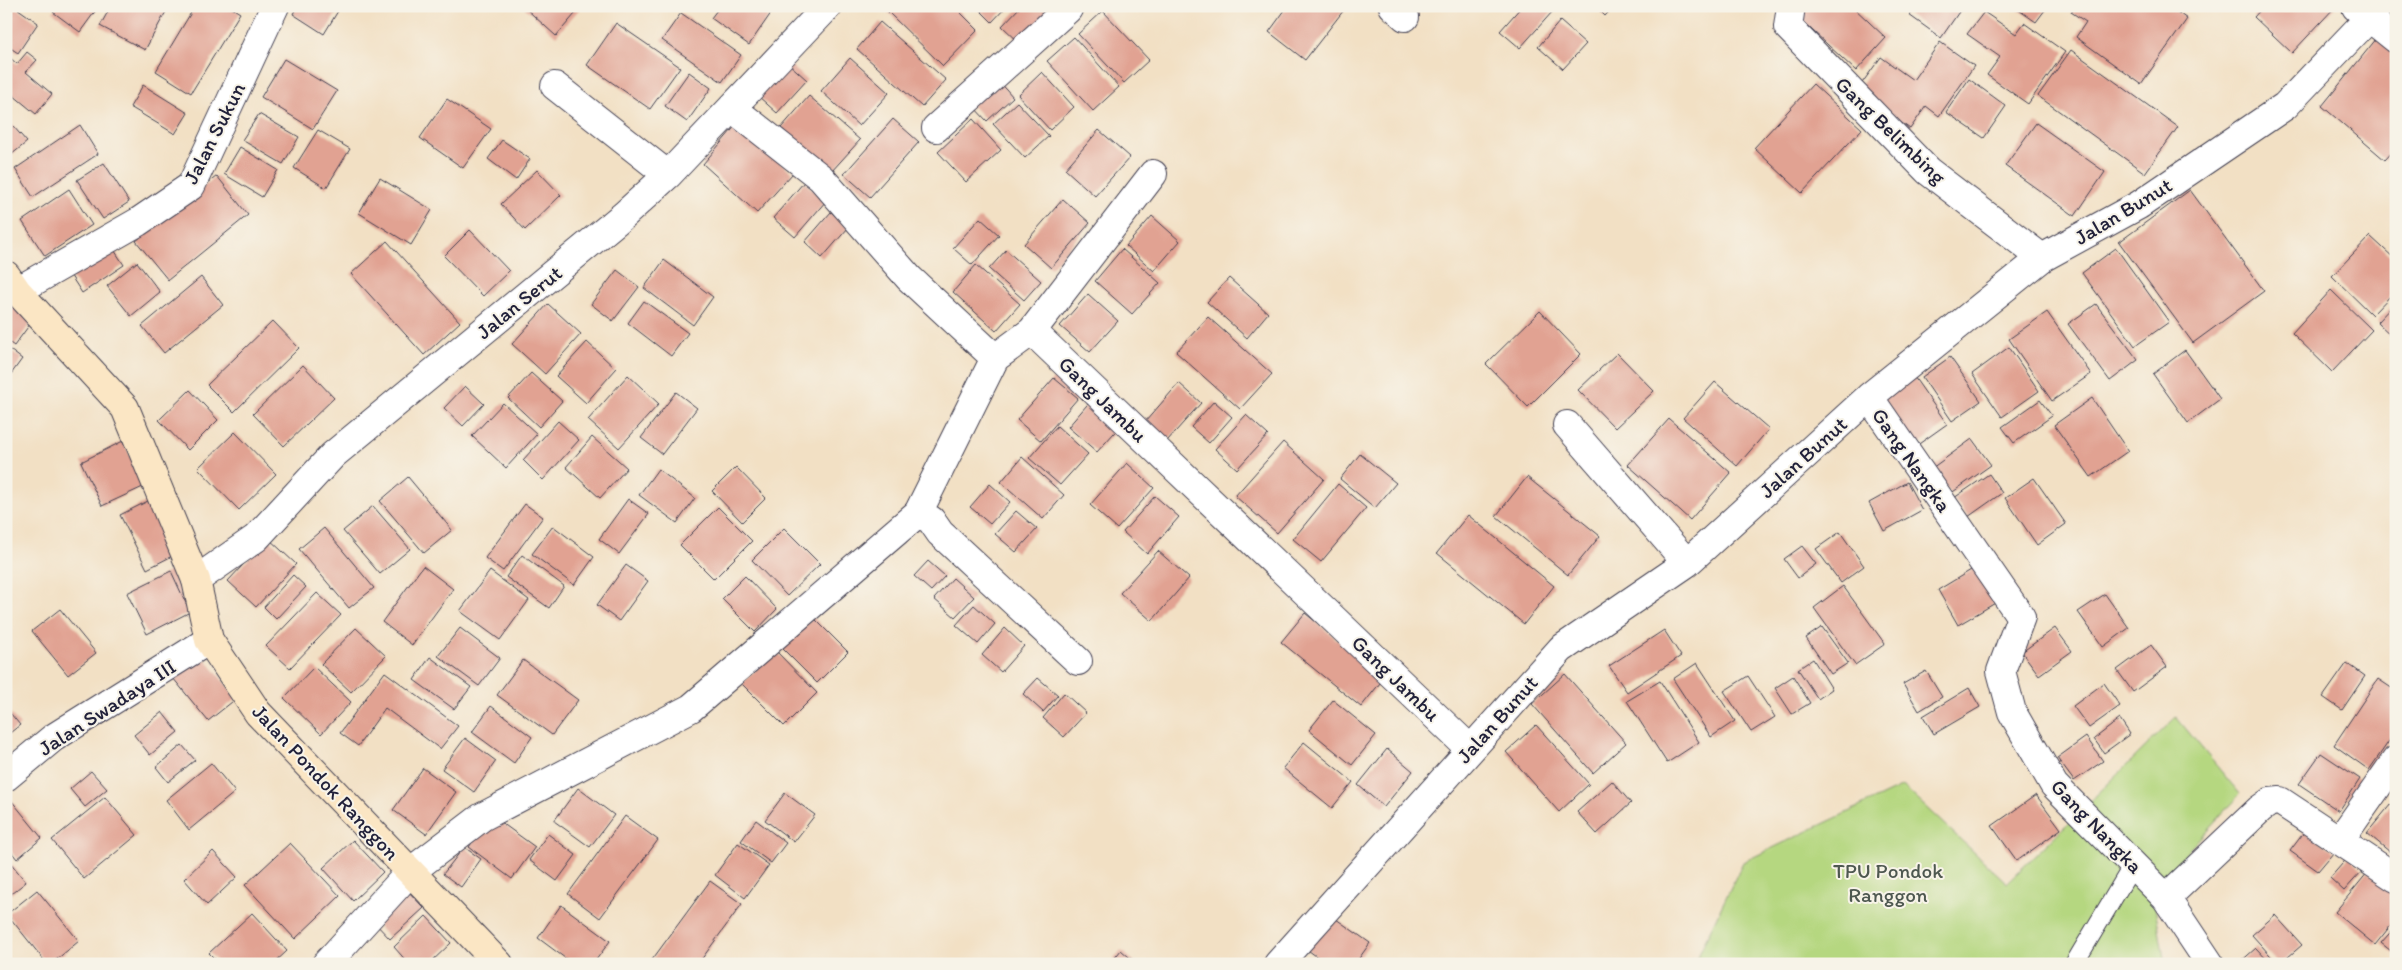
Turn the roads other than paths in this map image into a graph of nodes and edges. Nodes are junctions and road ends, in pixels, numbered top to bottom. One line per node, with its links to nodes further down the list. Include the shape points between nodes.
1 (275, 6): 13 (street, Jalan Sukun, via 191,186 138,222)
2 (828, 6): 8 (street, Jalan Serut)
3 (1791, 6): 12 (street, Gang Belimbing, via 1788,27 1928,171)
4 (1069, 7): 9 (street)
5 (2367, 10): 6 (street); 12 (street, Jalan Bunut, via 2285,106 2139,205)
6 (2396, 39)
7 (555, 86): 11 (street)
8 (732, 108): 11 (street, Jalan Serut); 15 (street, via 821,178 909,278)
9 (936, 128)
10 (1153, 174): 14 (street)
11 (668, 175): 20 (street, Jalan Serut, via 333,455 256,538)
12 (2042, 258): 16 (street, Jalan Bunut)
13 (10, 283): 20 (street, Jalan Pondok Ranggon, via 125,408)
14 (1032, 331): 15 (street); 23 (street, Gang Jambu)
15 (995, 358): 18 (street)
16 (1869, 397): 19 (street, Jalan Bunut); 27 (street, Gang Nangka, via 2021,617 2001,671 2012,712 2029,744 2054,785)
17 (1567, 425): 19 (street)
18 (918, 513): 22 (street, via 931,520 940,533); 28 (street, via 691,708 482,817)
19 (1687, 563): 23 (street, Jalan Bunut, via 1560,649)
20 (196, 580): 21 (street, Jalan Pondok Ranggon)
21 (209, 640): 25 (street, Jalan Swadaya III, via 53,738); 28 (street, Jalan Pondok Ranggon, via 258,713)
22 (1078, 661)
23 (1470, 748): 33 (street, Jalan Bunut)
24 (2396, 760): 26 (street)
25 (6, 776)
26 (2340, 840): 29 (street); 30 (street, via 2280,801 2270,802)
27 (2133, 865): 30 (street, Gang Nangka); 34 (lane)
28 (410, 872): 31 (street); 32 (street, Jalan Pondok Ranggon)
29 (2396, 878)
30 (2166, 898): 35 (street, Gang Nangka)
31 (326, 964)
32 (499, 964)
33 (1278, 964)
34 (2074, 964)
35 (2210, 964)

